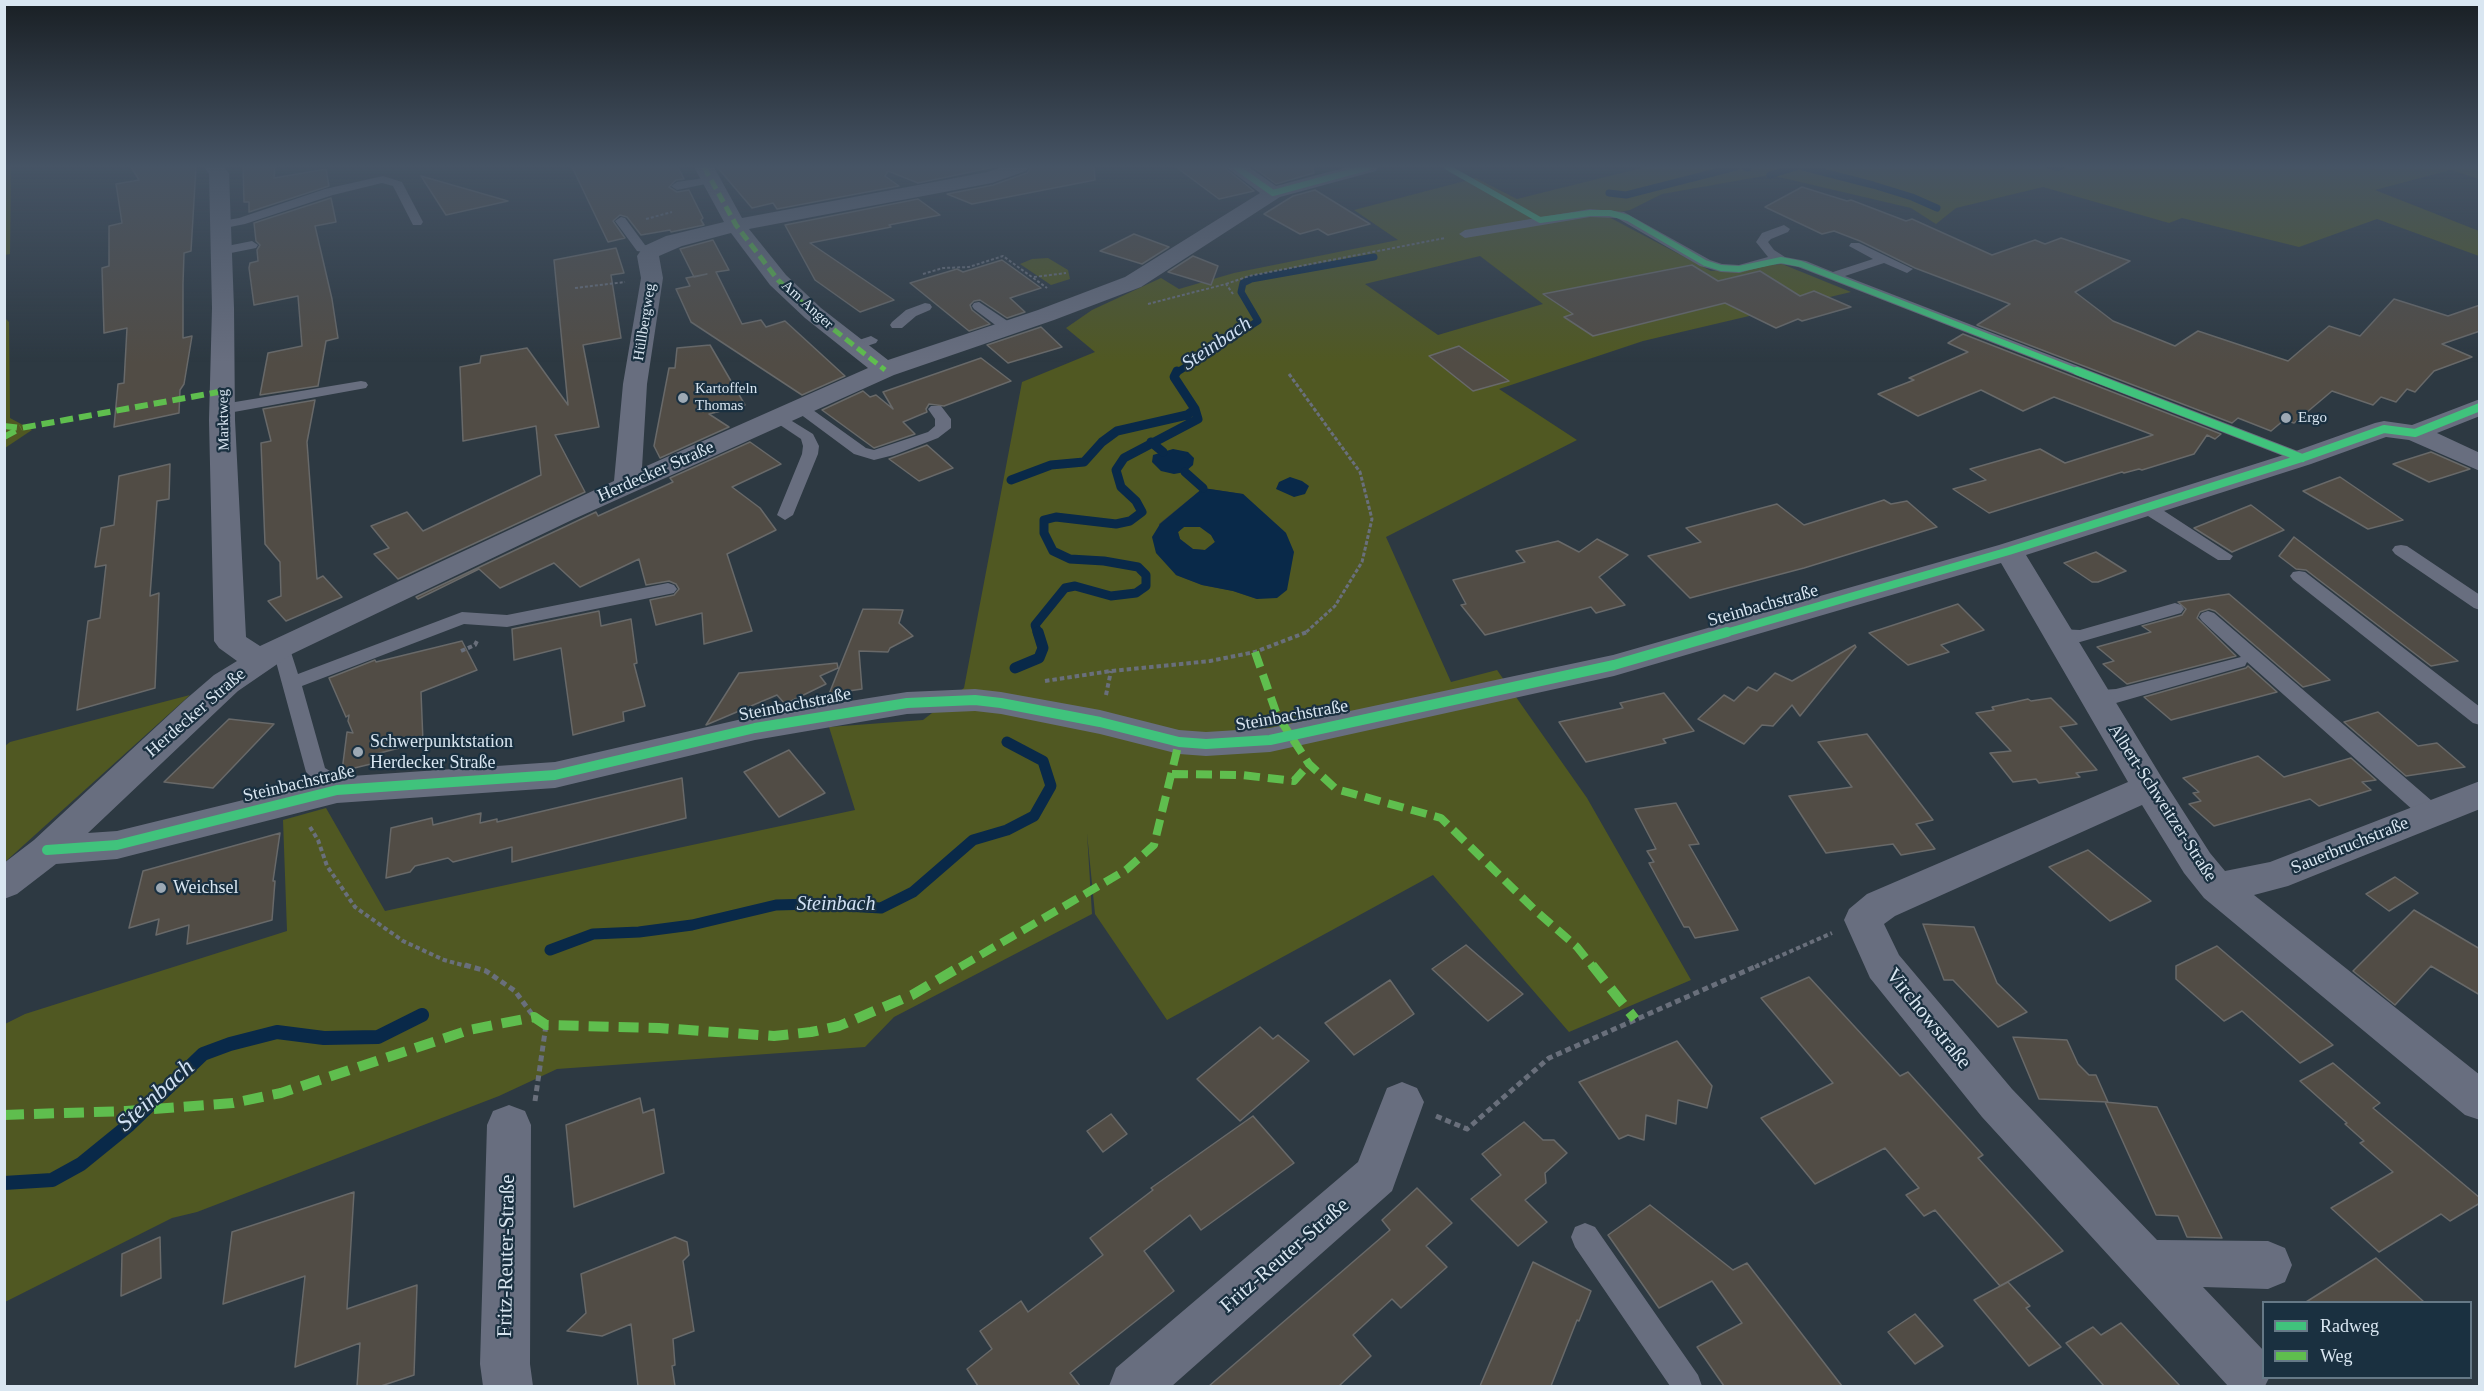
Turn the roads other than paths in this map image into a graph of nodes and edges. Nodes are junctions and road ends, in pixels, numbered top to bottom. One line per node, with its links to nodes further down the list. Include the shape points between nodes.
1 (220, 232): 12 (street, Marktweg)
2 (629, 232): 13 (lane, via 640,248)
3 (709, 232): 13 (street)
4 (741, 232): 22 (street, Am Anger, via 778,280 813,313 863,343)
5 (1213, 232): 21 (street, Herdecker Straße, via 1133,282)
6 (1476, 232): 9 (lane)
7 (1652, 232): 15 (lane, via 1721,268)
8 (1777, 232): 15 (lane, via 1762,242 1770,254)
9 (1465, 234)
10 (1855, 246): 14 (lane)
11 (252, 247): 12 (lane)
12 (221, 251): 25 (street, Marktweg)
13 (652, 251): 31 (street, Hüllbergweg, via 648,256 652,278 635,384)
14 (1884, 259): 16 (lane); 17 (lane)
15 (1782, 260): 17 (lane)
16 (1907, 269)
17 (1833, 276): 29 (lane)
18 (979, 306): 21 (lane)
19 (925, 307): 20 (lane)
20 (897, 325)
21 (1007, 327): 22 (street, Herdecker Straße)
22 (885, 370): 26 (street, Herdecker Straße)
23 (361, 385): 25 (lane)
24 (2480, 407): 28 (street, Steinbachstraße)
25 (223, 409): 43 (street, Marktweg, via 230,640)
26 (791, 409): 27 (lane, via 860,451 874,455 943,428 943,419); 31 (street, Herdecker Straße); 33 (lane, via 811,446)
27 (936, 409)
28 (2415, 433): 29 (street, Steinbachstraße, via 2384,429); 30 (street)
29 (2302, 458): 32 (street, Steinbachstraße)
30 (2480, 463)
31 (627, 485): 43 (street, Herdecker Straße)
32 (2146, 507): 34 (street, Steinbachstraße); 36 (lane)
33 (785, 515)
34 (2008, 550): 42 (street, Albert-Schweitzer-Straße); 49 (street, Steinbachstraße, via 1614,665 1270,740 1179,742 1018,706 975,700 942,701 869,708 755,728 555,776)
35 (2402, 550): 39 (lane)
36 (2224, 556)
37 (2299, 576): 47 (lane)
38 (668, 589): 45 (lane, via 507,621 449,619)
39 (2480, 604)
40 (2175, 609): 42 (lane, via 2080,636)
41 (2208, 617): 51 (lane)
42 (2058, 635): 46 (street, Albert-Schweitzer-Straße)
43 (270, 653): 45 (lane); 52 (street, Herdecker Straße, via 197,708)
44 (2238, 662): 46 (lane, via 2116,696)
45 (292, 683): 49 (lane, via 316,772)
46 (2095, 696): 48 (street, Albert-Schweitzer-Straße)
47 (2480, 717)
48 (2149, 787): 54 (street, Albert-Schweitzer-Straße, via 2197,863); 59 (street, Virchowstraße, via 1881,905 1863,920 1884,966 1996,1103)
49 (337, 790): 52 (street, Steinbachstraße, via 117,845)
50 (2480, 794): 51 (street, Sauerbruchstraße)
51 (2431, 813): 54 (street, Sauerbruchstraße, via 2275,876)
52 (47, 850): 53 (street, Herdecker Straße)
53 (4, 884)
54 (2217, 887): 55 (street, Albert-Schweitzer-Straße)
55 (2480, 1101)
56 (1402, 1102): 63 (street, Fritz-Reuter-Straße, via 1377,1176)
57 (509, 1125): 62 (street, Fritz-Reuter-Straße, via 505,1364)
58 (1585, 1237): 64 (lane)
59 (2147, 1263): 60 (street); 61 (street, Virchowstraße)
60 (2268, 1265)
61 (2247, 1370)
62 (508, 1386)
63 (1134, 1386)
64 (1687, 1386)

